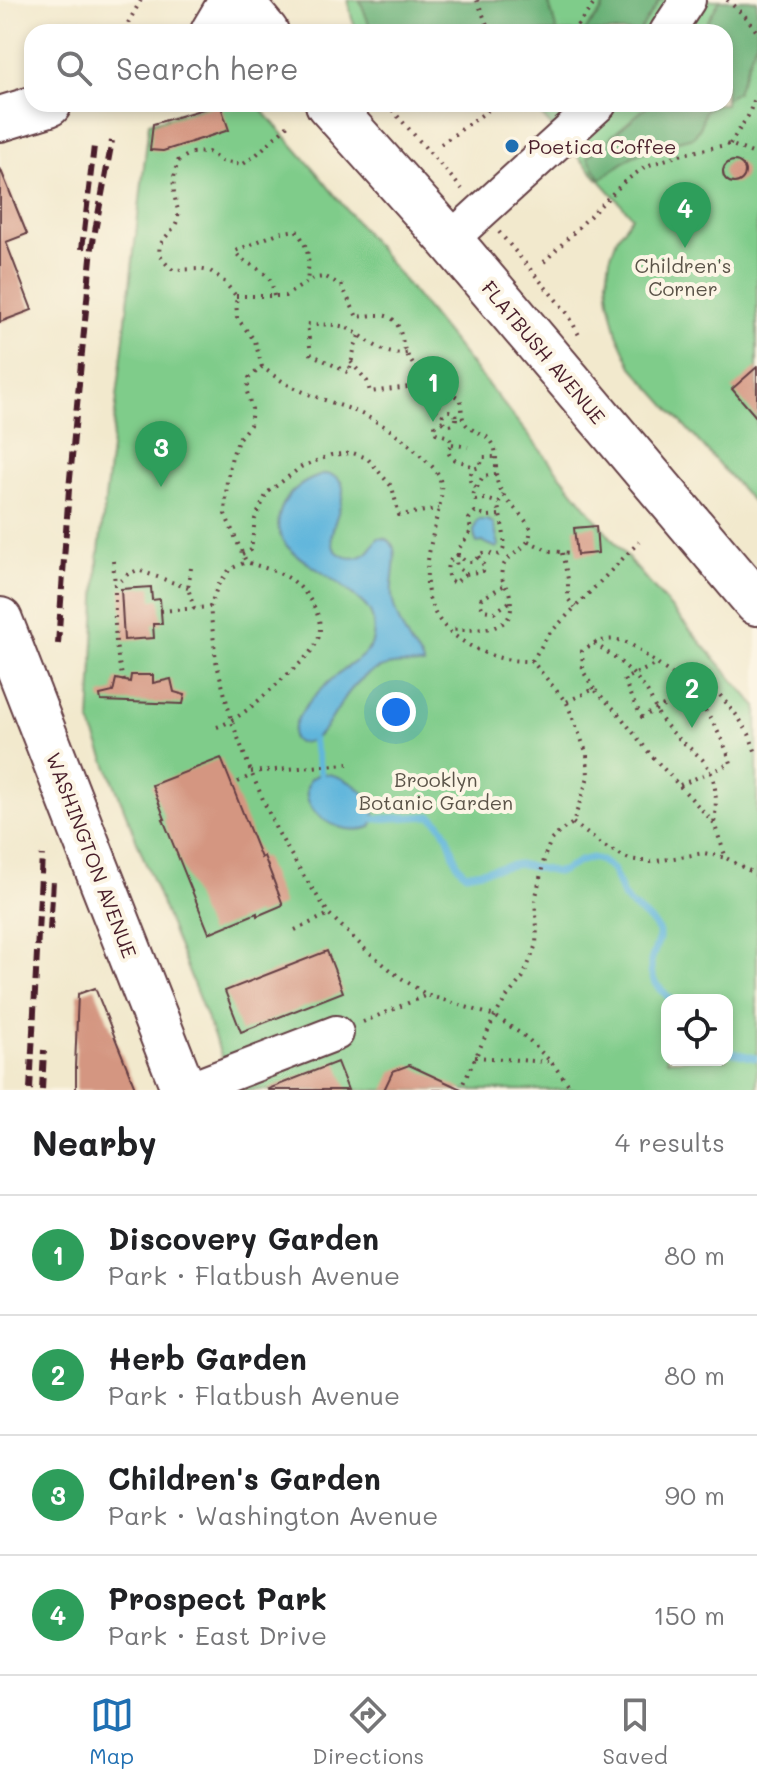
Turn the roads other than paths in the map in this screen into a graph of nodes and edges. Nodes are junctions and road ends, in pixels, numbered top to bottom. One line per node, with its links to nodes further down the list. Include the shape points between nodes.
1 (232, 0): 4 (main road)
2 (239, 0): 5 (main road)
3 (688, 0): 6 (street)
4 (218, 24)
5 (259, 24)
6 (672, 24)
7 (24, 112): 10 (main road)
8 (337, 112): 11 (main road, FLATBUSH AVENUE)
9 (590, 112): 11 (street)
10 (0, 119)
11 (466, 226): 12 (main road, FLATBUSH AVENUE)
12 (757, 603)
13 (6, 646): 15 (main road, WASHINGTON AVENUE, bridge)
14 (336, 1033): 15 (street)
15 (186, 1090)

